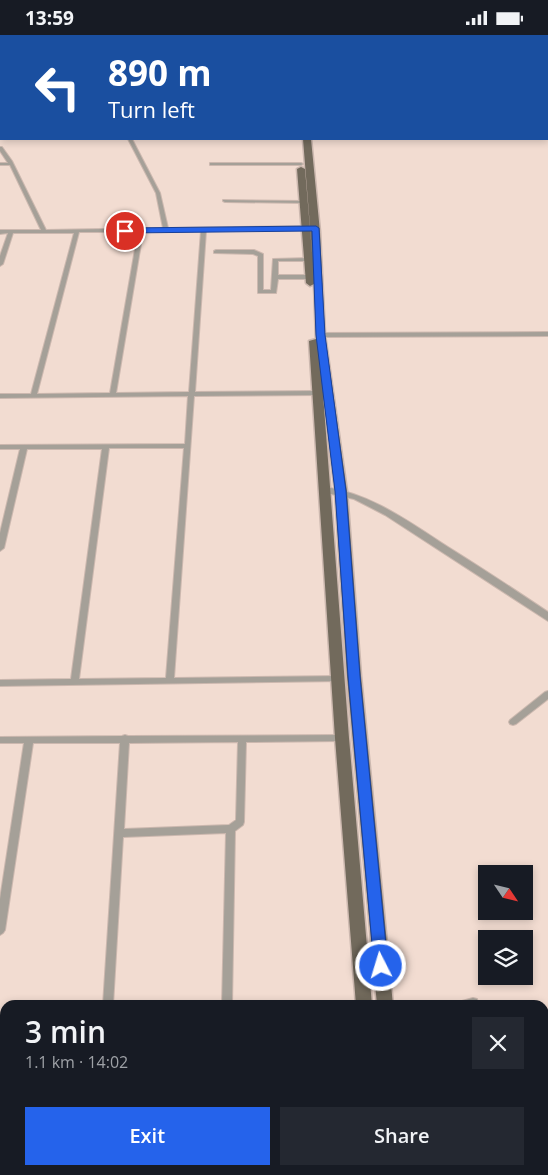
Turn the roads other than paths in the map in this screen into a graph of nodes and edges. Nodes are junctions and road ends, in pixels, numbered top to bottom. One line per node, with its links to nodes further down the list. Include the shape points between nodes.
1 (131, 140): 13 (street, via 158,193)
2 (299, 140): 7 (main road)
3 (307, 140): 11 (main road)
4 (0, 147): 5 (street)
5 (11, 163): 6 (street); 15 (street)
6 (0, 164)
7 (301, 164): 8 (street); 10 (main road)
8 (212, 165)
9 (226, 201): 10 (street)
10 (304, 202): 11 (main road)
11 (310, 228): 14 (street); 21 (main road); 27 (main road)
12 (141, 230): 13 (street); 16 (street); 31 (street)
13 (166, 230): 14 (street)
14 (204, 230): 28 (street)
15 (44, 231): 16 (street); 18 (street)
16 (77, 231): 30 (street)
17 (0, 232): 18 (street)
18 (11, 232): 23 (street)
19 (216, 253): 20 (street, via 254,252)
20 (261, 255): 22 (street); 24 (street, via 260,292 274,292)
21 (308, 259): 22 (street); 25 (main road)
22 (275, 260): 24 (street)
23 (0, 264)
24 (275, 277): 25 (street)
25 (310, 277): 29 (main road)
26 (548, 334): 27 (street)
27 (320, 335): 38 (main road)
28 (193, 393): 29 (street); 31 (street); 34 (street)
29 (317, 393): 37 (main road)
30 (34, 395): 31 (street); 32 (street)
31 (113, 395)
32 (0, 396)
33 (106, 446): 34 (street); 36 (street); 43 (street)
34 (187, 446): 41 (street)
35 (0, 447): 36 (street)
36 (24, 447): 39 (street)
37 (325, 490): 38 (street); 42 (main road)
38 (340, 491): 40 (street, via 362,498 413,528); 58 (main road)
39 (0, 548)
40 (548, 617)
41 (170, 679): 42 (street); 43 (street)
42 (339, 679): 49 (main road)
43 (75, 681): 44 (street)
44 (0, 683)
45 (548, 693): 46 (street)
46 (513, 722)
47 (125, 738): 48 (street); 50 (street); 53 (street)
48 (242, 738): 49 (street); 52 (street, via 240,822)
49 (342, 738): 57 (main road)
50 (30, 739): 51 (street); 54 (street)
51 (0, 740)
52 (231, 829): 53 (street); 56 (street)
53 (120, 833): 55 (street)
54 (0, 930)
55 (108, 1000)
56 (227, 1000)
57 (364, 1000)
58 (385, 1000)

